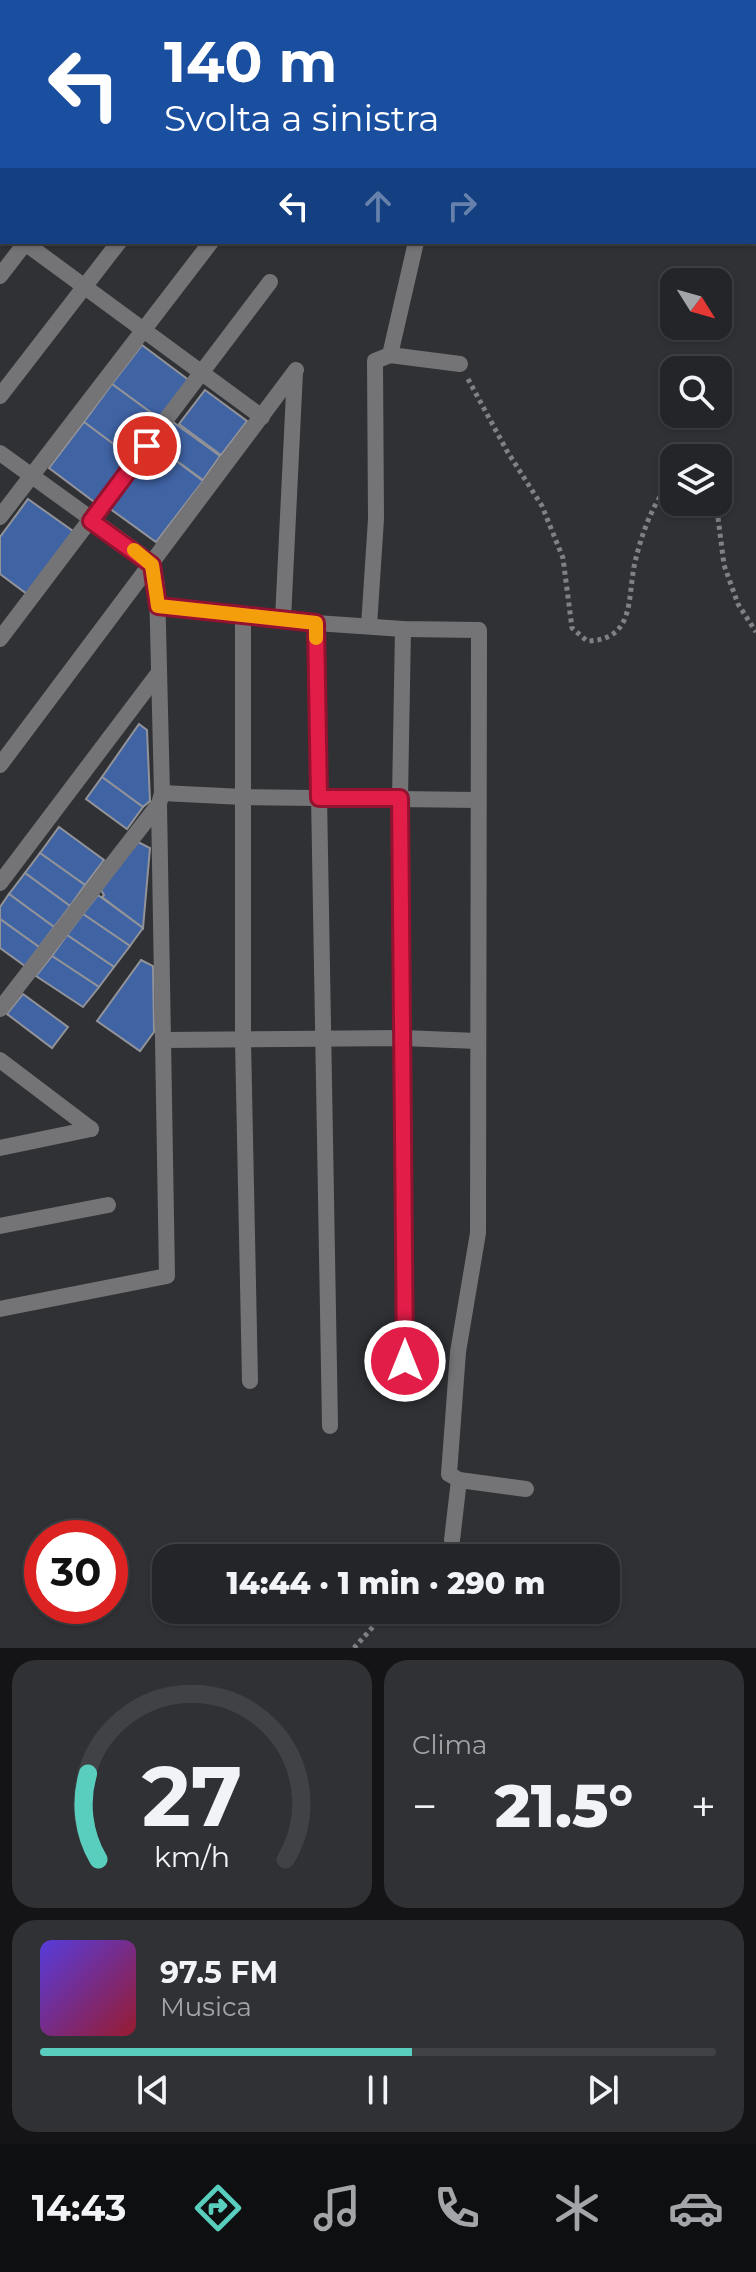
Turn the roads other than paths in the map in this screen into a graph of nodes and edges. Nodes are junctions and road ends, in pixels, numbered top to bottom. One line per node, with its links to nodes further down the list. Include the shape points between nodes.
1 (24, 244): 6 (street)
2 (29, 244): 8 (street)
3 (117, 244): 8 (street)
4 (209, 244): 9 (street)
5 (416, 244): 10 (street)
6 (0, 276)
7 (270, 282): 12 (street)
8 (85, 286): 9 (street); 13 (street)
9 (143, 330): 12 (street); 16 (street)
10 (390, 355): 11 (street); 24 (street, via 375,361 376,519)
11 (460, 364)
12 (202, 372): 14 (street); 18 (street)
13 (0, 396)
14 (262, 417): 19 (street); 22 (street, via 296,370)
15 (0, 453): 16 (street)
16 (32, 476): 17 (street); 18 (street)
17 (0, 517)
18 (91, 521): 19 (street); 26 (street)
19 (152, 565): 20 (street); 28 (street)
20 (158, 606): 21 (street); 27 (street)
21 (243, 614): 22 (street); 29 (street)
22 (283, 619): 23 (street)
23 (316, 623): 24 (street); 31 (street)
24 (369, 626): 25 (street)
25 (403, 629): 32 (street); 33 (street, via 479,630)
26 (0, 639)
27 (157, 675): 30 (street); 34 (street)
28 (0, 765)
29 (243, 797): 30 (street); 31 (street); 39 (street)
30 (160, 798): 35 (street); 38 (street)
31 (319, 798): 32 (street); 37 (street)
32 (400, 798): 33 (street); 36 (street)
33 (478, 800): 40 (street)
34 (0, 883)
35 (0, 1009)
36 (403, 1038): 37 (street); 40 (street); 47 (street)
37 (323, 1039): 39 (street); 48 (street)
38 (164, 1040): 39 (street); 45 (street, via 167,1276)
39 (243, 1041): 46 (street)
40 (477, 1041): 49 (street, via 478,1233 458,1352 449,1474)
41 (0, 1060): 42 (street, via 91,1129)
42 (0, 1148)
43 (108, 1205): 44 (street)
44 (0, 1226)
45 (0, 1309)
46 (250, 1381)
47 (405, 1390)
48 (330, 1426)
49 (459, 1480): 50 (street); 51 (street)
50 (526, 1489)
51 (452, 1540)

